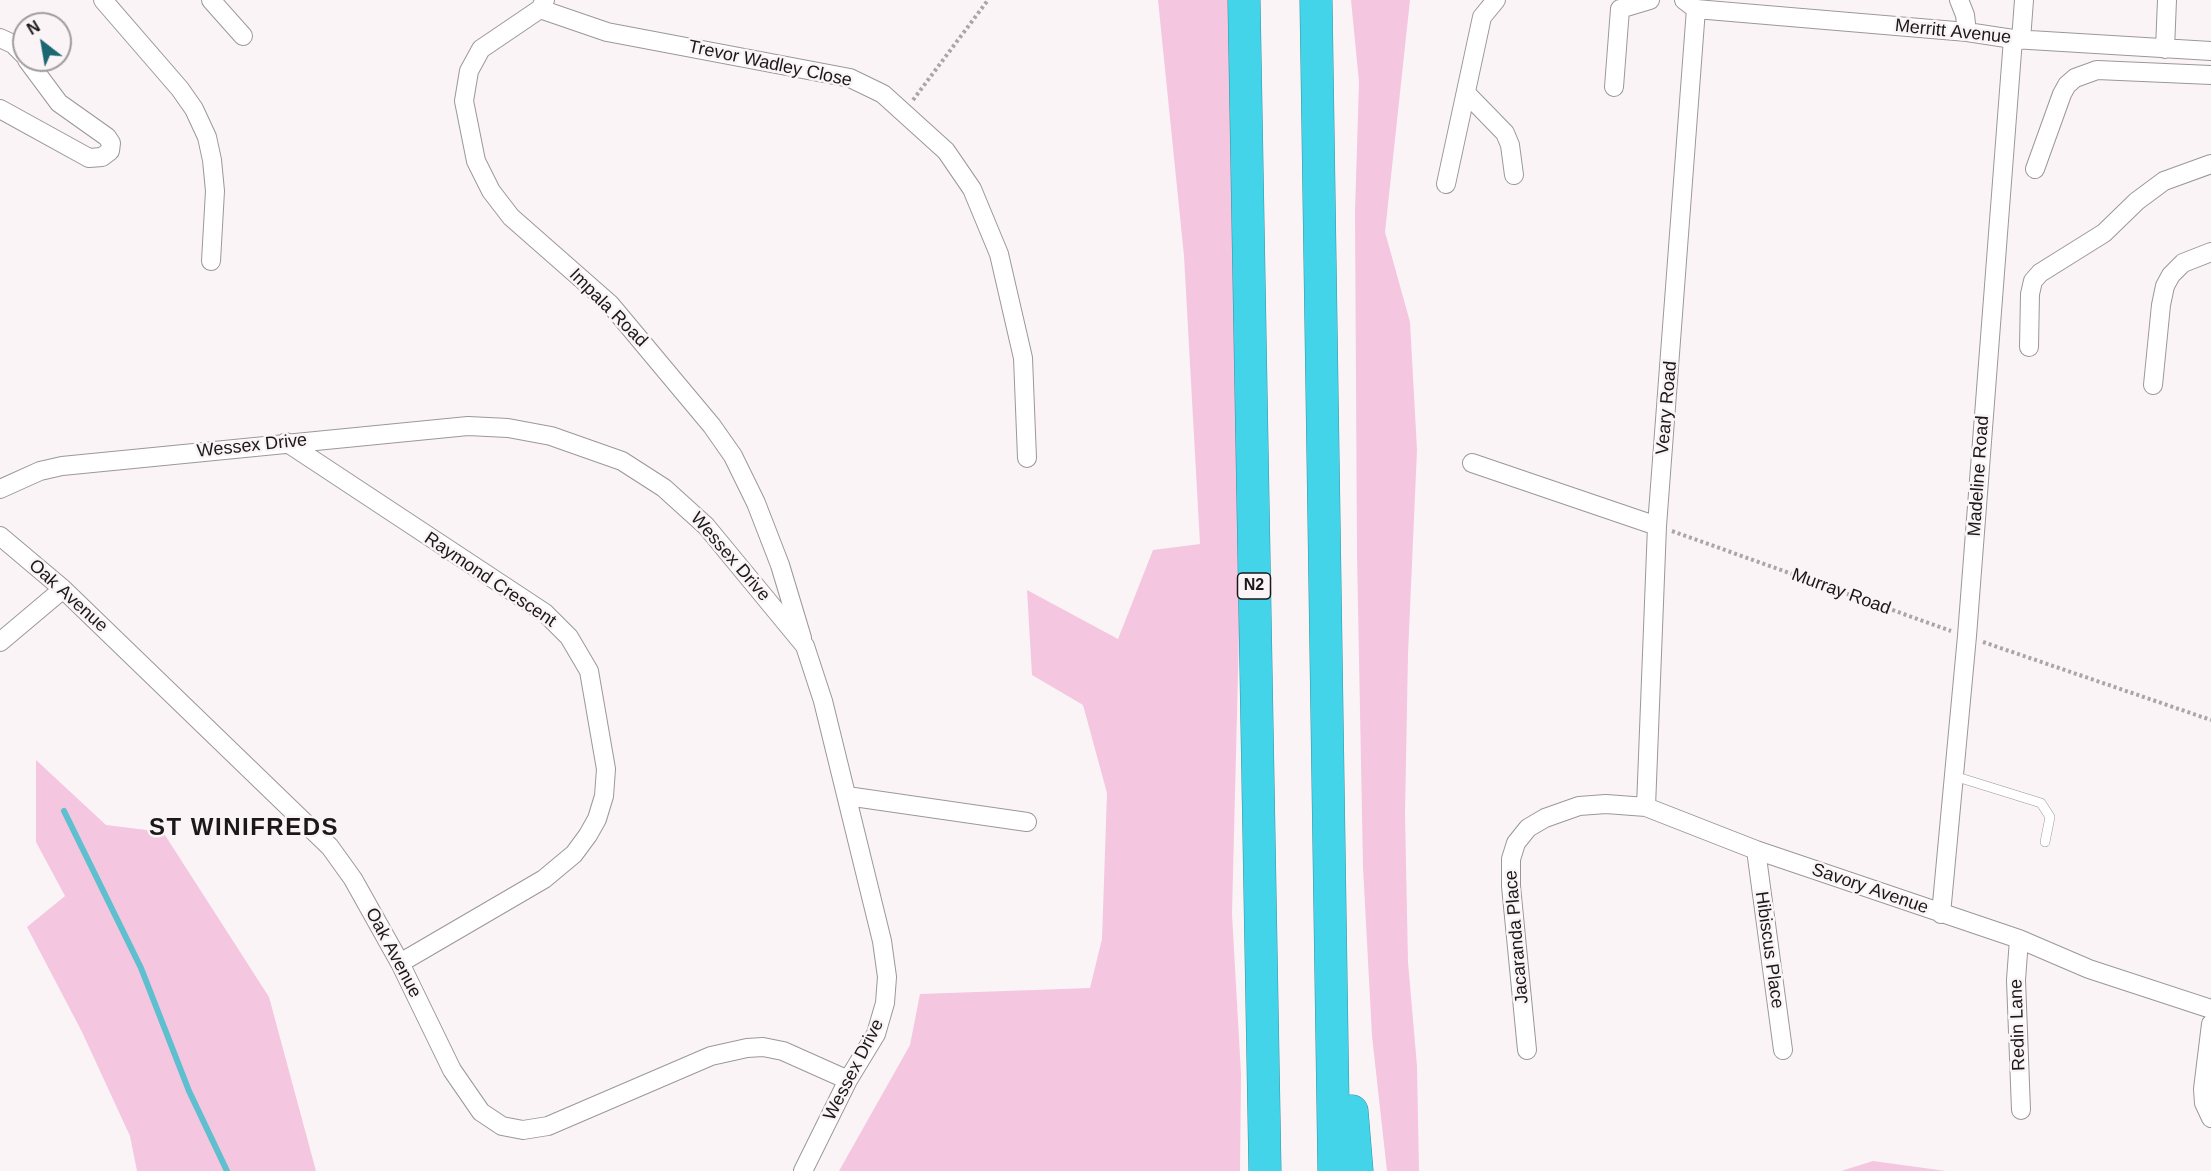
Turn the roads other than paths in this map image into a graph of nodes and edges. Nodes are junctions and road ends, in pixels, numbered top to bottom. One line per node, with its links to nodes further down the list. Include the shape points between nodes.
1 (103, 0): 29 (street, via 180,89 207,137 215,191)
2 (212, 0): 15 (street)
3 (1244, 0): 50 (highway, N2)
4 (1316, 0): 48 (highway)
5 (1496, 0): 22 (street, via 1482,17)
6 (1650, 0): 12 (street)
7 (1959, 0): 14 (street)
8 (2024, 0): 16 (street, Madeline Road)
9 (2168, 0): 17 (street)
10 (1690, 4): 13 (street, Merritt Avenue); 36 (street, Veary Road)
11 (542, 5): 33 (street, Trevor Wadley Close, via 607,32 850,78 882,94 946,151 972,189 999,254 1023,358); 40 (street, Impala Road, via 481,50 469,71 464,101 476,161 491,191 511,217 610,304 733,456 780,565)
12 (1613, 5): 21 (street)
13 (1744, 7): 14 (street, Merritt Avenue)
14 (1967, 32): 16 (street, Merritt Avenue)
15 (243, 36)
16 (2017, 39): 17 (street, Merritt Avenue); 41 (street, Madeline Road)
17 (2166, 49): 18 (street, Merritt Avenue)
18 (2211, 51)
19 (36, 72): 23 (street, via 59,103 107,137 110,151 102,157 89,158)
20 (2211, 75): 25 (street, via 2097,70 2075,78 2062,94)
21 (1614, 87)
22 (1466, 93): 26 (street, via 1505,133); 27 (street)
23 (0, 109)
24 (2211, 164): 30 (street, via 2164,181 2104,233 2040,273 2030,294)
25 (2035, 169)
26 (1514, 175)
27 (1446, 184)
28 (2211, 252): 31 (street, via 2183,263 2165,286)
29 (211, 261)
30 (2029, 347)
31 (2154, 385)
32 (285, 442): 35 (street, Wessex Drive, via 62,466); 40 (street, Wessex Drive, via 468,426 551,436 622,461 664,488 706,526); 52 (street, Raymond Crescent, via 545,613 569,637 589,670 606,769 604,796 588,835 574,854 544,879)
33 (1027, 458)
34 (1472, 463): 36 (street)
35 (0, 489)
36 (1658, 526): 43 (street, Veary Road)
37 (0, 536): 38 (street, Oak Avenue)
38 (63, 589): 39 (street); 52 (street, Oak Avenue, via 330,847 353,879)
39 (0, 642)
40 (805, 646): 42 (street, Wessex Drive)
41 (1954, 777): 46 (lane, via 2041,803 2050,817); 49 (street, Madeline Road)
42 (847, 796): 44 (street); 57 (street, Wessex Drive, via 887,977 876,1034)
43 (1646, 807): 45 (street, Savory Avenue, via 1579,806); 47 (street, Savory Avenue)
44 (1027, 822)
45 (1528, 828): 55 (street, Jacaranda Place, via 1516,843 1511,859)
46 (2045, 842)
47 (1756, 850): 49 (street, Savory Avenue); 56 (street, Hibiscus Place)
48 (1329, 890): 63 (highway); 64 (highway, via 1341,936)
49 (1941, 914): 51 (street, Savory Avenue)
50 (1260, 937): 61 (highway, via 1254,959 1252,998); 62 (highway, N2)
51 (2019, 939): 53 (street, Savory Avenue, via 2089,969); 58 (street, Redin Lane, via 2016,971)
52 (400, 963): 57 (street, Oak Avenue, via 464,1090 481,1112 502,1125 523,1130 548,1126 711,1056 747,1048 783,1051)
53 (2211, 1009)
54 (2211, 1024): 59 (street, via 2203,1089)
55 (1527, 1050)
56 (1783, 1050)
57 (848, 1080): 60 (street, Wessex Drive)
58 (2021, 1110)
59 (2211, 1118)
60 (803, 1171)
61 (1251, 1171)
62 (1264, 1171)
63 (1334, 1171)
64 (1357, 1171)

